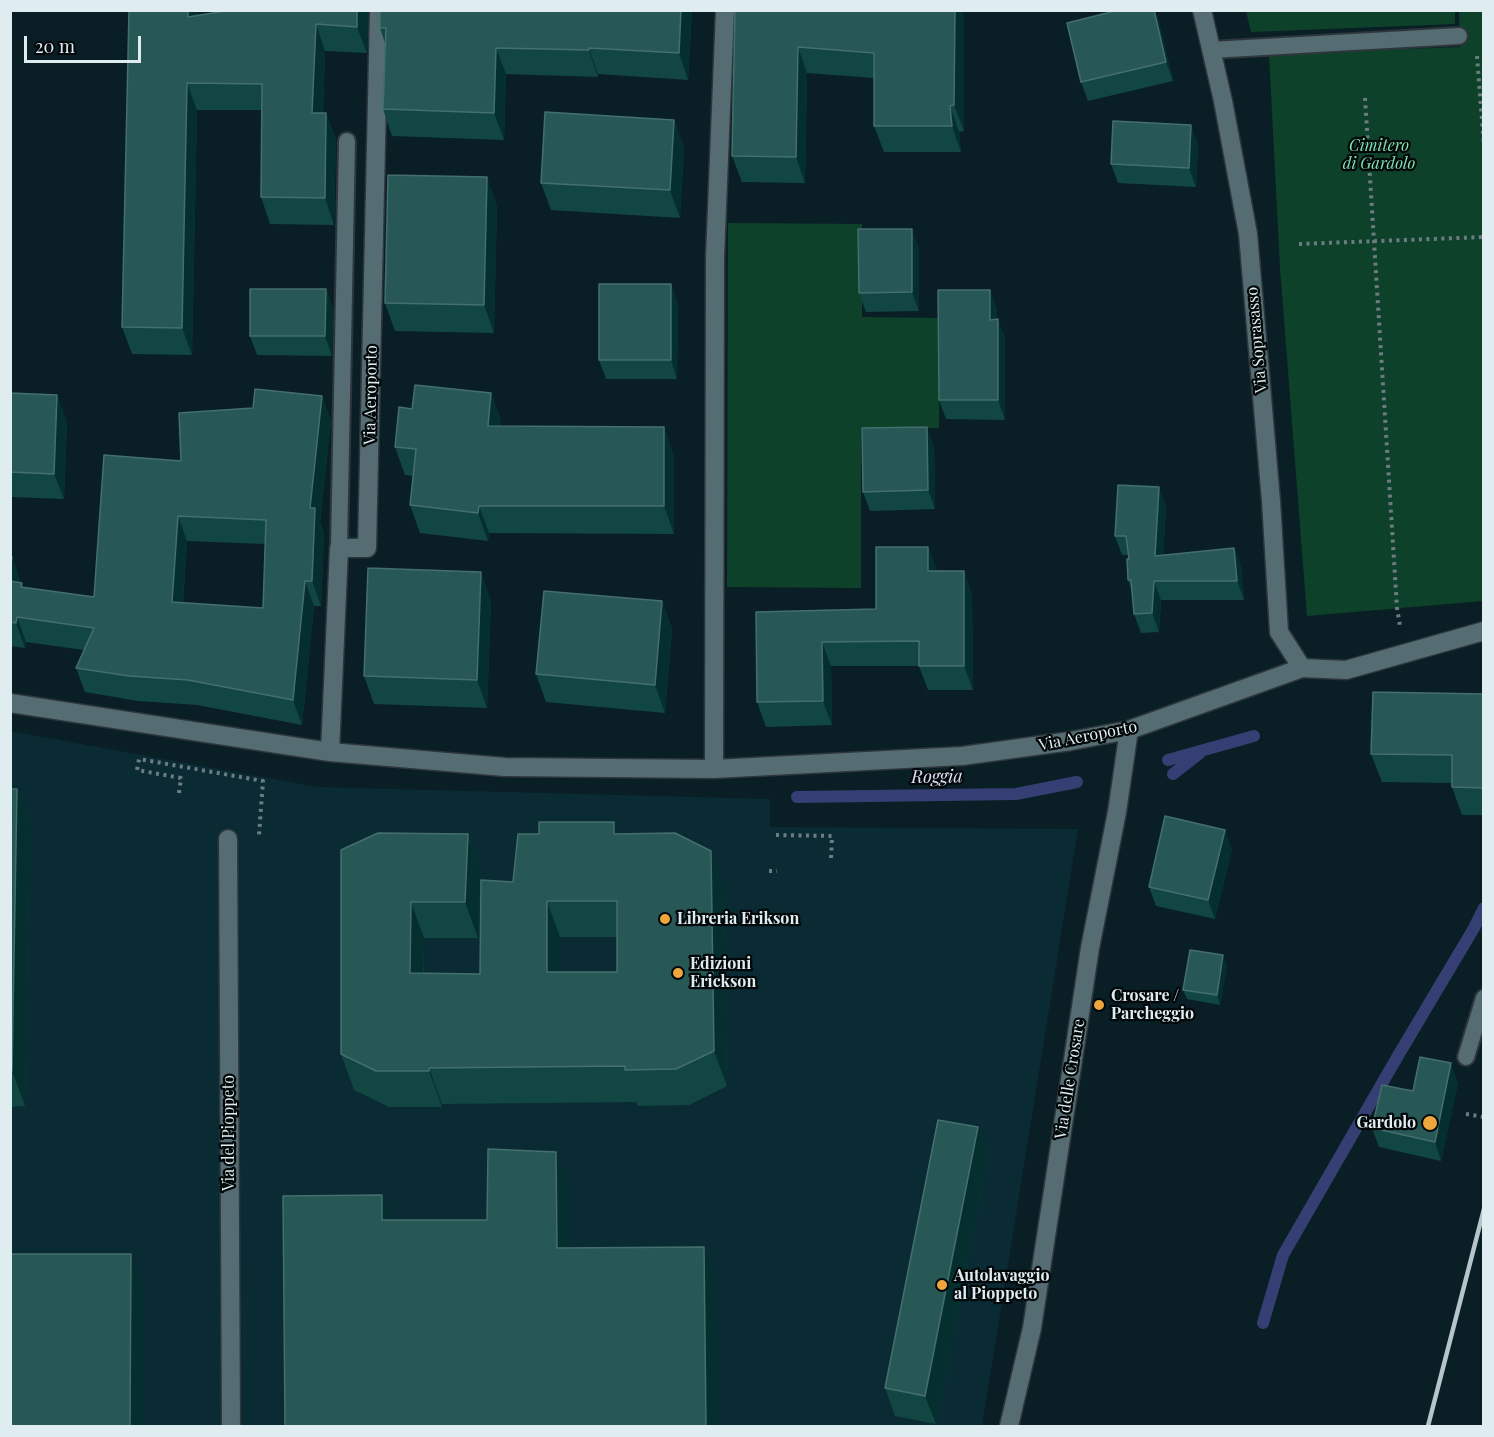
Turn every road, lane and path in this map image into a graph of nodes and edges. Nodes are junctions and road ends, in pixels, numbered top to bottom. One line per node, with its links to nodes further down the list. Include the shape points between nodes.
1 (379, 10): 12 (street, Via Aeroporto, via 367,548)
2 (725, 10): 19 (street, via 714,257)
3 (1202, 10): 5 (street, Via Soprasasso)
4 (1460, 36): 5 (lane); 8 (path, via 1475,35)
5 (1211, 50): 15 (street, Via Soprasasso, via 1248,234 1279,632)
6 (1365, 98): 10 (path)
7 (347, 141): 12 (lane)
8 (1484, 146)
9 (1484, 237): 10 (path)
10 (1374, 242): 11 (path); 14 (path)
11 (1299, 244)
12 (339, 548): 18 (street)
13 (1484, 631): 14 (street, Via Aeroporto)
14 (1403, 653): 15 (street, Via Aeroporto, via 1346,670)
15 (1302, 668): 17 (street, Via Aeroporto)
16 (10, 703): 18 (street, Via Aeroporto)
17 (1129, 730): 19 (street, Via Aeroporto, via 962,756); 32 (street, Via delle Crosare, via 1118,812 1090,948 1032,1328)
18 (330, 752): 19 (street, Via Aeroporto, via 505,767)
19 (714, 769)
20 (179, 793): 23 (path, via 181,778 137,770 139,759 262,781)
21 (776, 835): 24 (path, via 832,836)
22 (228, 839): 31 (street, Via del Pioppeto)
23 (258, 840)
24 (831, 859)
25 (769, 871): 26 (path)
26 (777, 871)
27 (1484, 998): 28 (lane)
28 (1466, 1057)
29 (1466, 1114): 30 (path)
30 (1484, 1117)
31 (231, 1426)
32 (1009, 1426)

